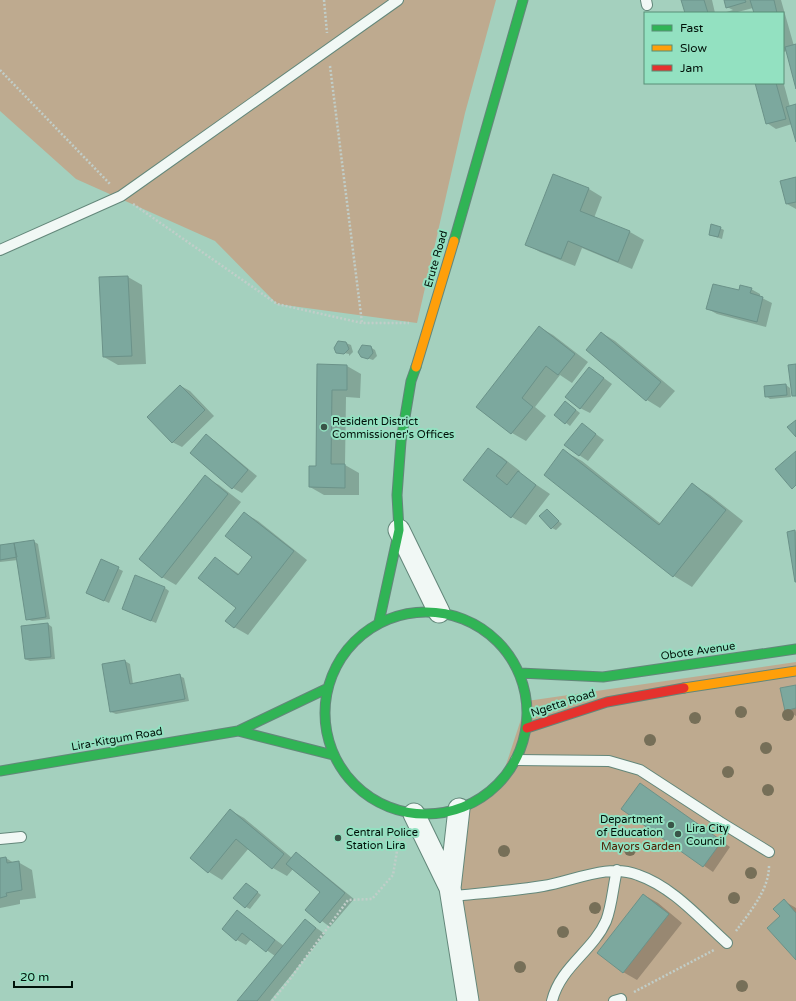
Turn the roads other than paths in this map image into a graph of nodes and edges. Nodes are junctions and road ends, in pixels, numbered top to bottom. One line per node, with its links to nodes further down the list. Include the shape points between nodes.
1 (398, 0): 3 (lane, via 121,196)
2 (523, 0): 4 (main road, Erute Road, via 430,324 411,381 397,495)
3 (0, 250)
4 (399, 530): 5 (street); 6 (main road, Erute Road)
5 (439, 612): 6 (main road, via 408,612); 9 (main road, via 464,618 487,632 506,650)
6 (379, 622): 11 (main road, via 355,639 337,662)
7 (796, 649): 10 (main road, Obote Avenue)
8 (796, 672): 12 (main road, Ngetta Road, via 698,685 607,702)
9 (520, 673): 10 (main road, Ngetta Road); 12 (main road, via 527,700)
10 (604, 677)
11 (326, 688): 13 (main road, Lira-Kitgum Road); 14 (main road, via 324,722)
12 (527, 728): 15 (main road)
13 (238, 731): 14 (main road, Lira-Kitgum Road); 16 (main road, Lira-Kitgum Road)
14 (333, 755): 18 (main road, via 345,775 362,792 382,804)
15 (516, 760): 17 (main road, via 501,781 482,798); 21 (lane, via 609,761 640,770)
16 (0, 771)
17 (459, 809): 18 (main road); 23 (street)
18 (409, 813): 23 (street)
19 (21, 837): 20 (lane)
20 (0, 840)
21 (770, 852)
22 (617, 870): 23 (lane, via 544,886); 24 (lane, via 654,881 682,902); 26 (lane, via 606,920 591,944 566,971 555,989)
23 (451, 892): 25 (street)
24 (727, 943)
25 (468, 1001)
26 (552, 1001)

